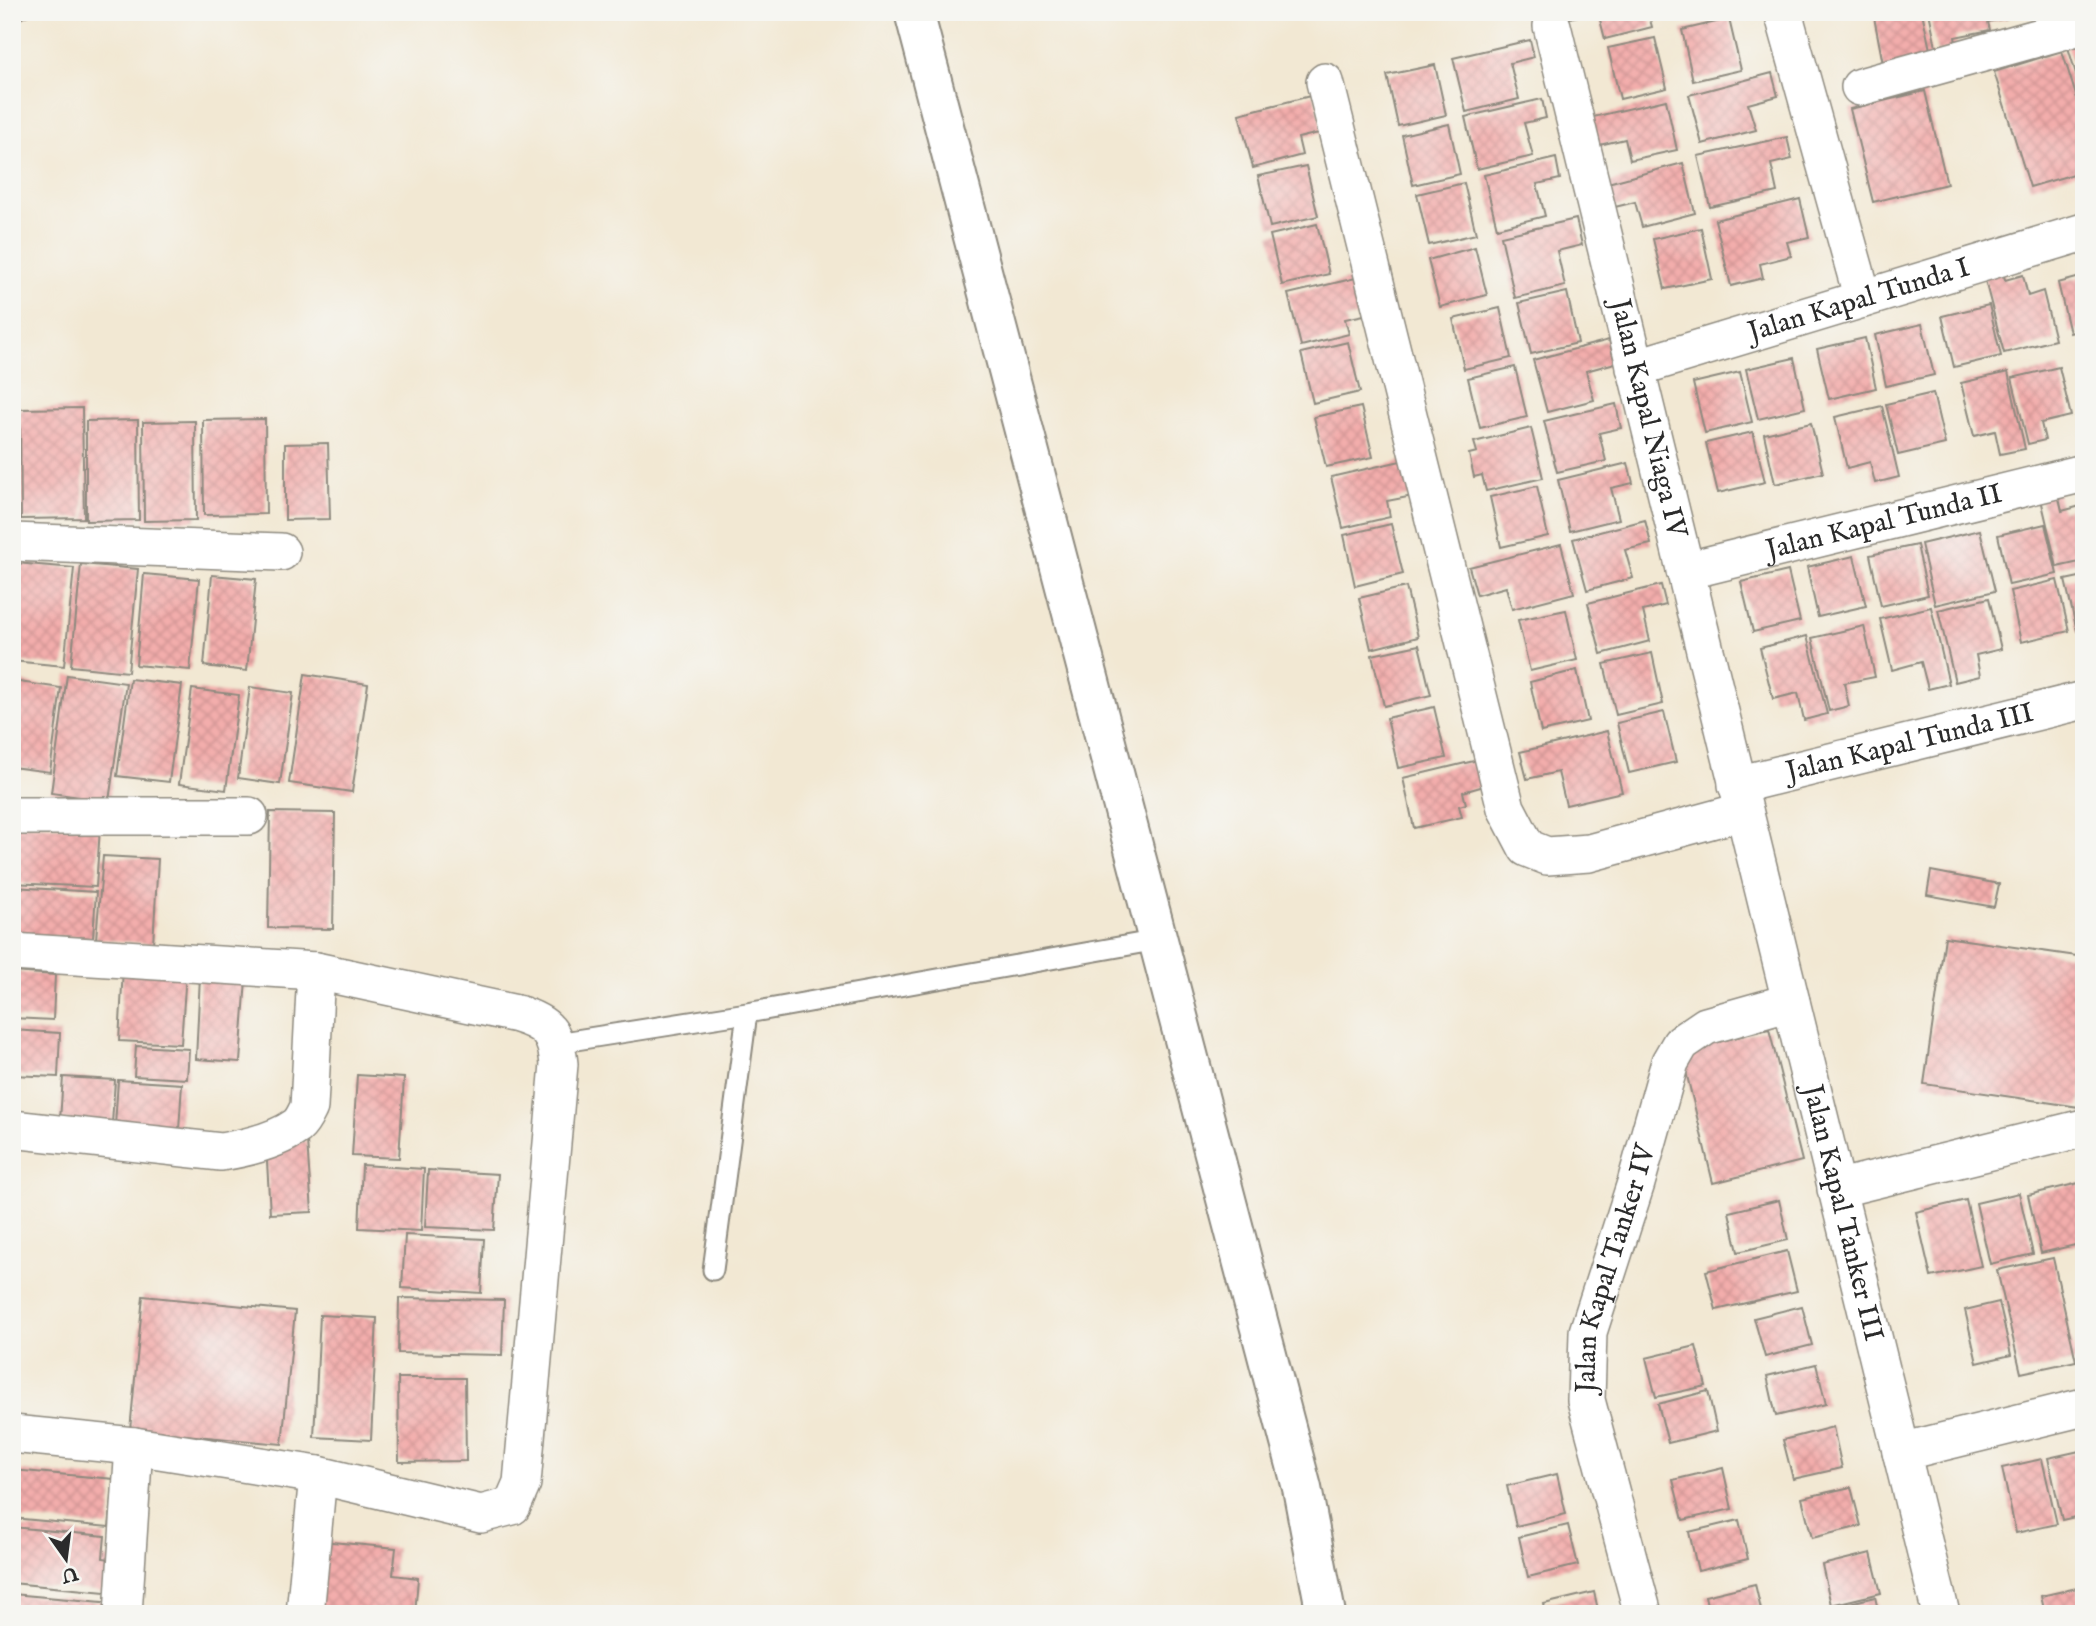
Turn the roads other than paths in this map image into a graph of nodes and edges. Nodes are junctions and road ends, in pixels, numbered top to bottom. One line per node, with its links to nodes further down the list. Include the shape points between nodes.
1 (914, 12): 19 (street)
2 (1783, 12): 9 (street)
3 (2035, 25): 4 (street); 7 (street)
4 (2084, 25)
5 (1552, 26): 10 (street, Jalan Kapal Niaga IV)
6 (1325, 82): 16 (street, Jalan Kapal Tunda III, via 1506,808 1527,848 1547,856 1588,853)
7 (1860, 87)
8 (2084, 232): 9 (street, Jalan Kapal Tunda I)
9 (1863, 299): 10 (street, Jalan Kapal Tunda I)
10 (1635, 368): 14 (street, Jalan Kapal Niaga IV)
11 (2084, 473): 14 (street, Jalan Kapal Tunda II)
12 (12, 542): 13 (street)
13 (281, 552)
14 (1685, 571): 16 (street, Jalan Kapal Niaga IV)
15 (2084, 700): 16 (street, Jalan Kapal Tunda III)
16 (1741, 798): 22 (street, Jalan Kapal Tanker III)
17 (12, 816): 18 (street)
18 (249, 816)
19 (1158, 940): 23 (lane); 36 (street, via 1302,1488)
20 (12, 952): 21 (street)
21 (316, 971): 24 (street, via 535,1019); 26 (street, via 309,1107 299,1124 279,1136 221,1152)
22 (1791, 1002): 27 (street, Jalan Kapal Tanker III); 37 (street, Jalan Kapal Tanker IV, via 1706,1026 1681,1043 1670,1062 1588,1332 1586,1400)
23 (747, 1013): 24 (lane); 28 (lane)
24 (557, 1043): 33 (street, via 559,1064 522,1483 512,1506 481,1514)
25 (2084, 1128): 27 (street)
26 (12, 1129)
27 (1836, 1189): 32 (street, Jalan Kapal Tanker III)
28 (713, 1270)
29 (2084, 1407): 32 (street)
30 (12, 1434): 31 (street)
31 (134, 1446): 33 (street); 34 (street)
32 (1900, 1452): 38 (street, Jalan Kapal Tanker III)
33 (318, 1475): 35 (street)
34 (123, 1614)
35 (305, 1614)
36 (1326, 1614)
37 (1643, 1614)
38 (1941, 1614)

